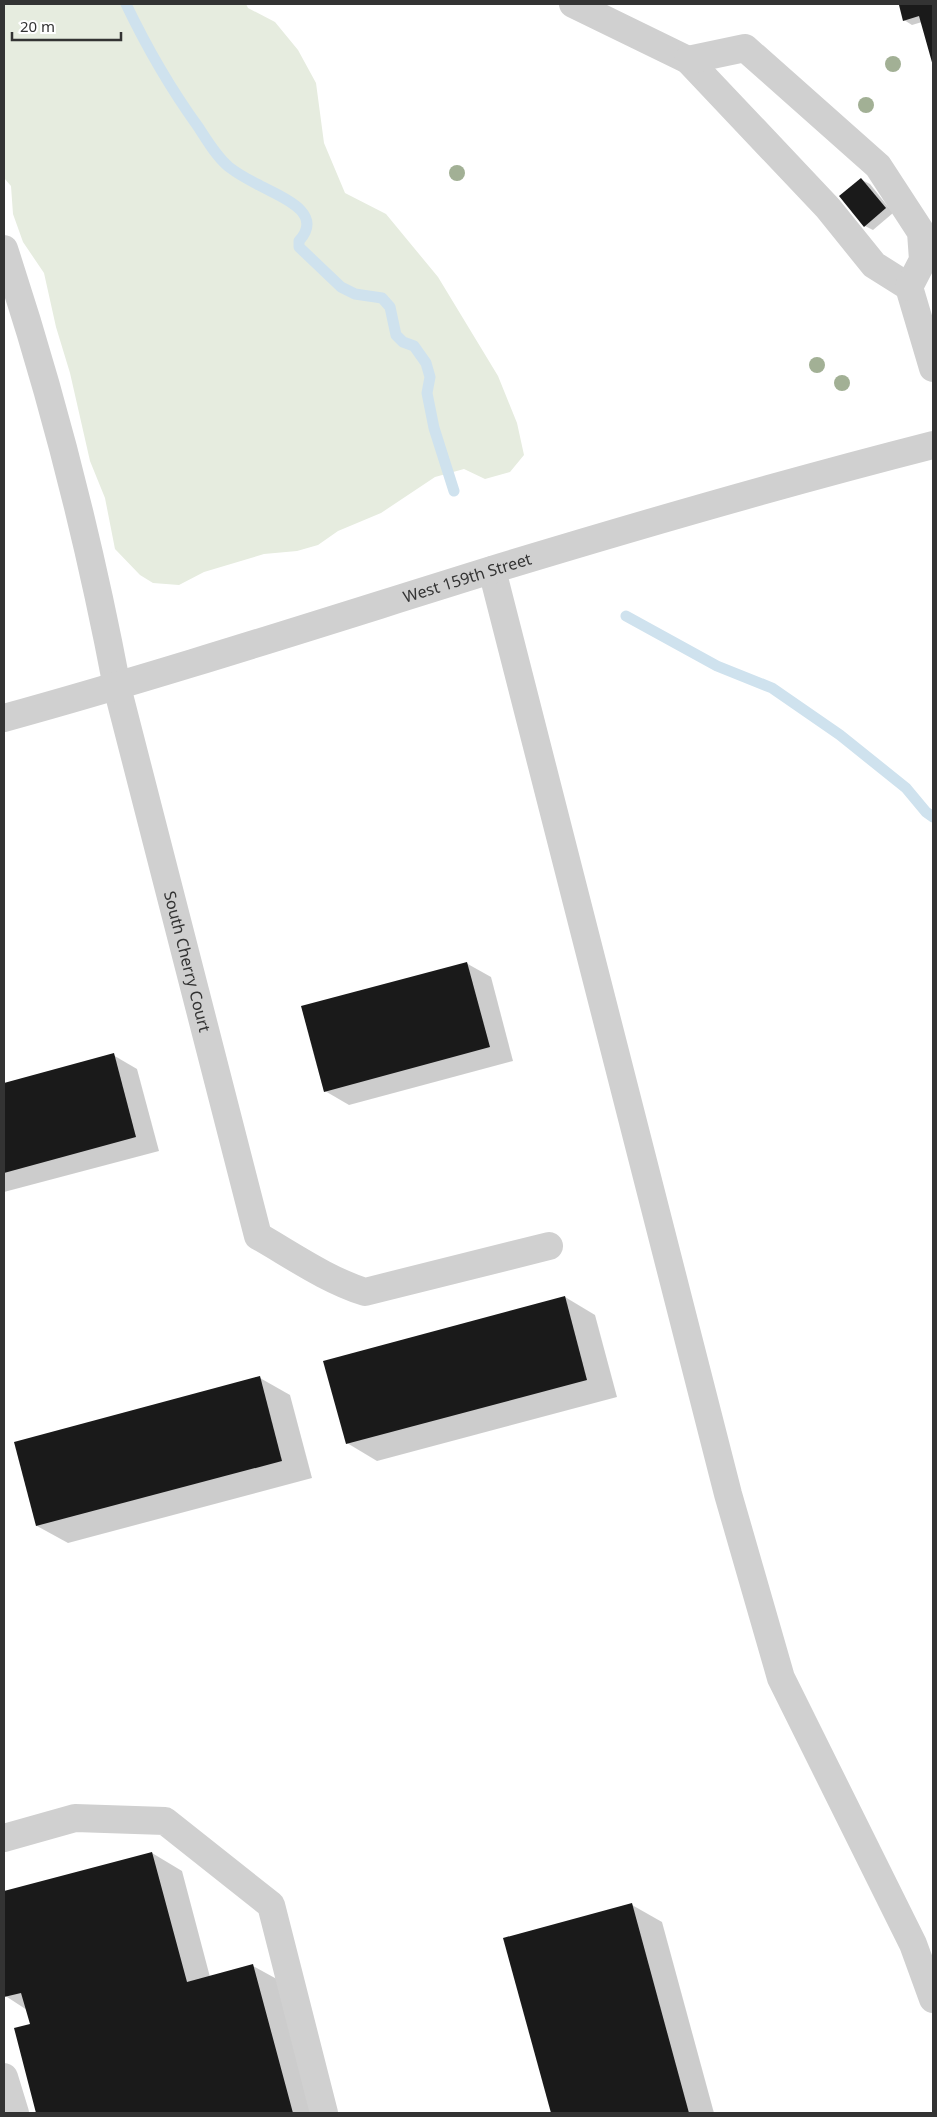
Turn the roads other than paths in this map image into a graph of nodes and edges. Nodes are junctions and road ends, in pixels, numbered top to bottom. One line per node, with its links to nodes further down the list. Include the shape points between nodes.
1 (573, 4): 2 (street)
2 (688, 60): 4 (street, via 828,208 874,265); 4 (street, via 745,48 878,166 921,232 923,260)
3 (4, 248): 8 (street, South Cherry Court, via 35,341 104,614)
4 (909, 287): 5 (street)
5 (933, 368)
6 (933, 445): 7 (street, West 159th Street, via 819,474)
7 (492, 570): 8 (street, West 159th Street); 12 (street, via 724,1475 781,1678)
8 (117, 687): 9 (street, West 159th Street); 10 (street, South Cherry Court, via 258,1236 337,1282 365,1292)
9 (4, 718)
10 (549, 1246)
11 (4, 1838): 16 (street, via 75,1818 164,1821 271,1906)
12 (923, 1941): 13 (street)
13 (933, 1999)
14 (4, 2077): 15 (street)
15 (14, 2113)
16 (324, 2113)

